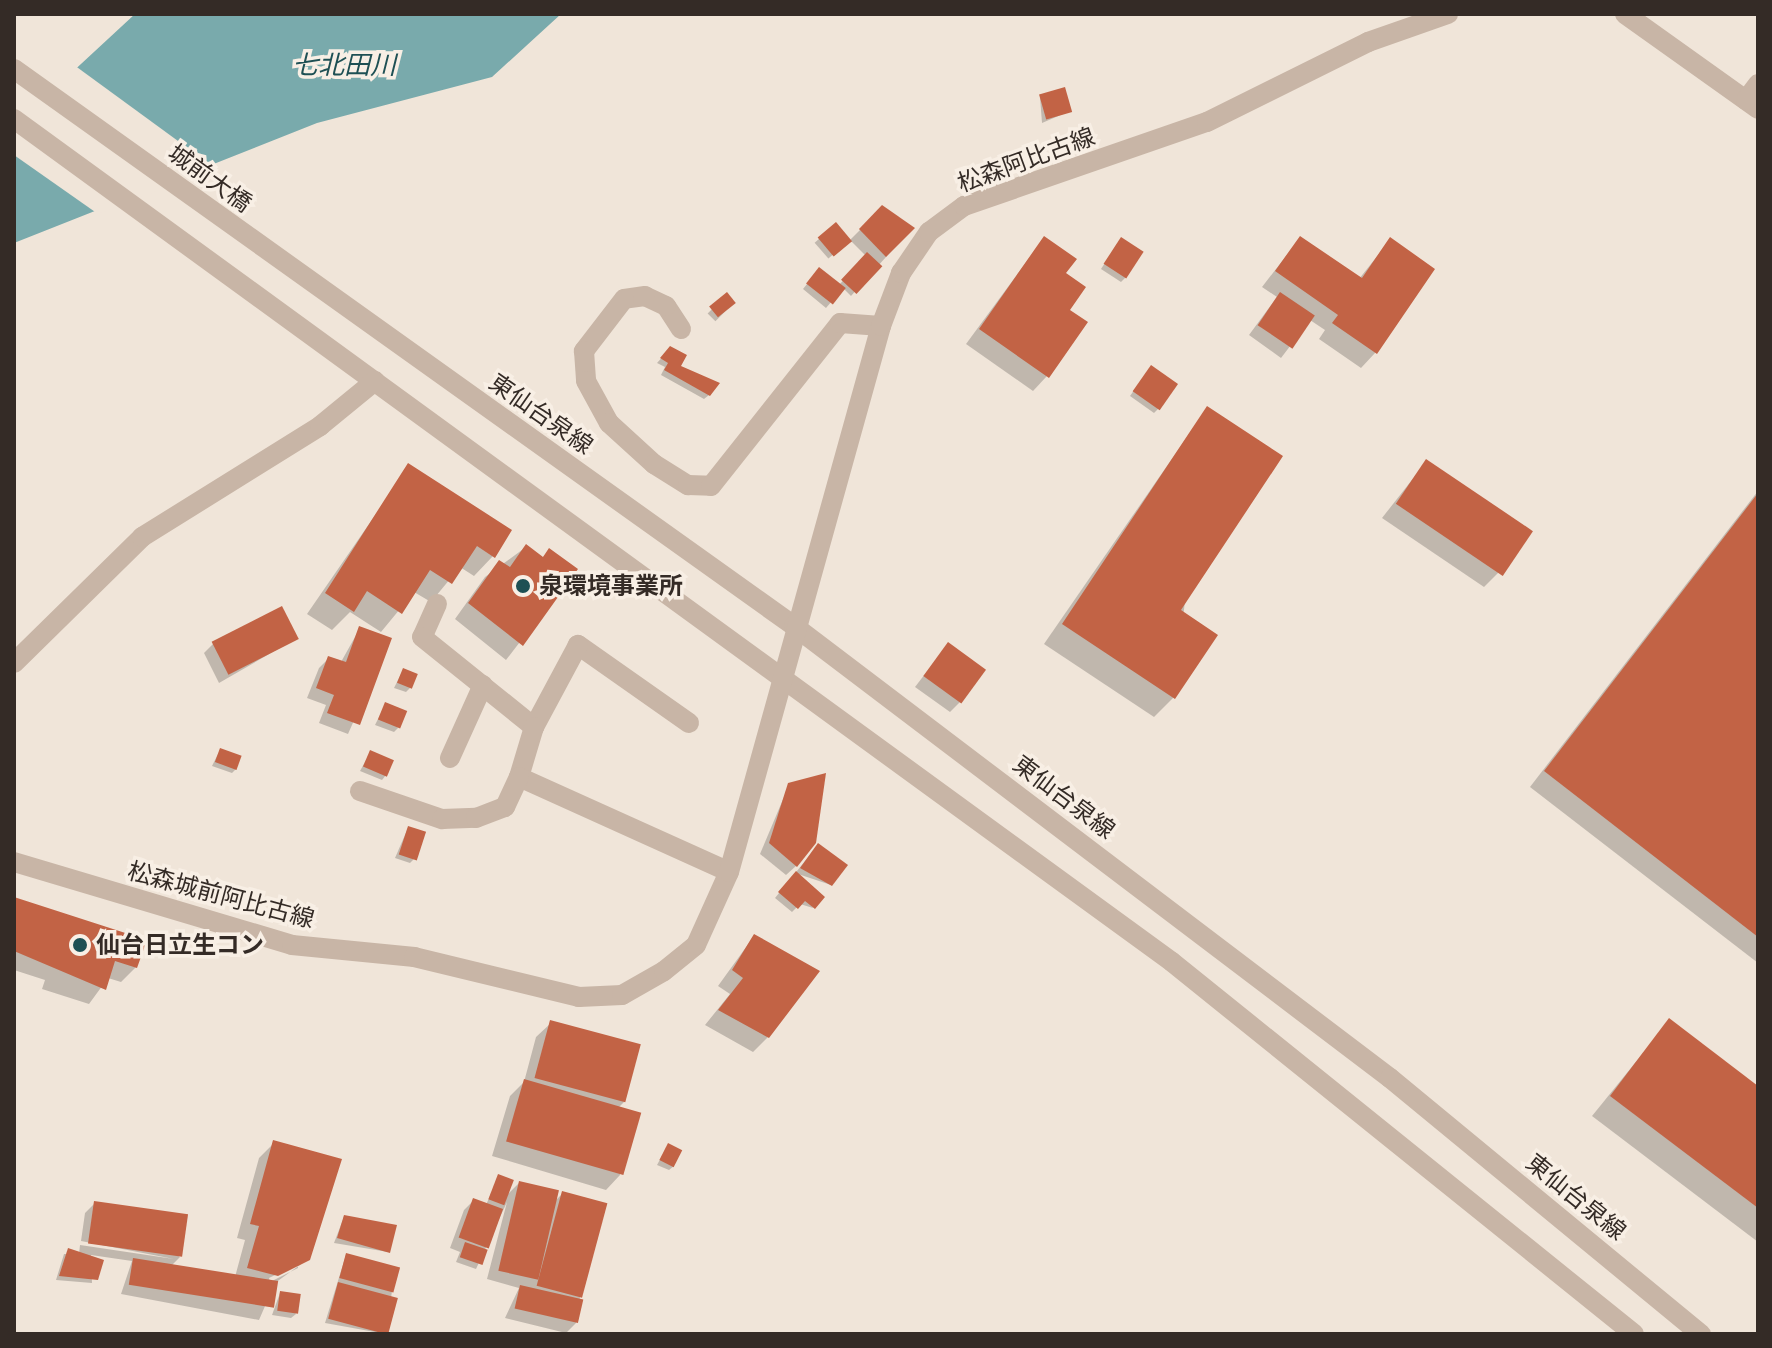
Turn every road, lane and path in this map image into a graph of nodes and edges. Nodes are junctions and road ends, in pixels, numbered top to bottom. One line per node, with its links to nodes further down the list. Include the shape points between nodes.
1 (1448, 14): 6 (street, 松森阿比古線, via 1368,42 1207,122 964,206 929,232 908,263)
2 (1625, 14): 4 (street)
3 (14, 69): 7 (street, 城前大橋)
4 (1754, 98)
5 (14, 119): 9 (street)
6 (881, 326): 8 (street, via 840,323 711,486 688,485 609,423 586,381 584,351 601,321 624,299 645,296 666,306); 11 (street, 松森阿比古線)
7 (376, 328): 11 (street, 東仙台泉線)
8 (681, 329)
9 (375, 381): 12 (street, via 320,426 142,537); 13 (street)
10 (437, 604): 14 (street, via 422,637)
11 (794, 626): 13 (street, 松森阿比古線); 23 (street, 東仙台泉線, via 1390,1078)
12 (14, 663)
13 (779, 681): 21 (street, 松森城前阿比古線); 22 (street, via 1172,962)
14 (483, 685): 16 (street); 17 (street)
15 (689, 723): 16 (street, via 578,645)
16 (534, 727): 18 (street)
17 (450, 758)
18 (519, 777): 19 (street, via 505,807 476,818 442,819); 21 (street)
19 (360, 791)
20 (14, 862): 21 (street, 松森城前阿比古線, via 292,945 414,957 579,997 622,995 696,945)
21 (729, 872)
22 (1634, 1334)
23 (1701, 1334)

